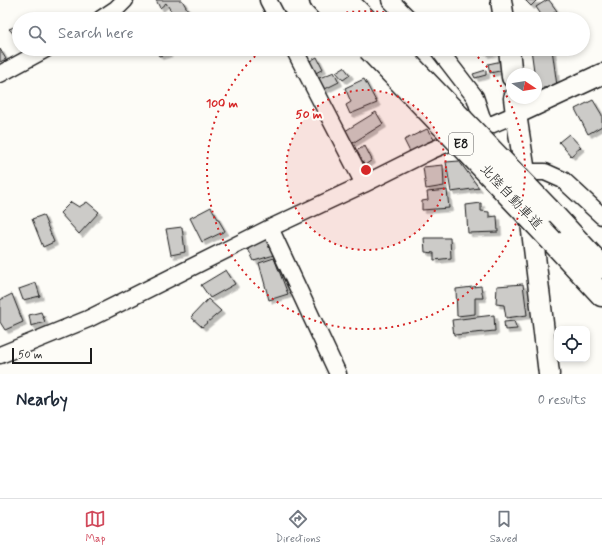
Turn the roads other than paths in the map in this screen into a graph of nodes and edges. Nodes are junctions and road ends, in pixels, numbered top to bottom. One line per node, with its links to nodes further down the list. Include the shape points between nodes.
1 (125, 0): 7 (street)
2 (268, 0): 8 (street)
3 (321, 0): 9 (highway)
4 (346, 0): 10 (highway)
5 (390, 0): 11 (street)
6 (501, 0): 12 (main road)
7 (112, 12)
8 (274, 12)
9 (332, 12)
10 (358, 12)
11 (402, 12)
12 (503, 12)
13 (33, 56): 20 (street)
14 (298, 56): 25 (street)
15 (376, 56): 29 (highway, 北陸自動車道 / E8, bridge)
16 (401, 56): 28 (highway, 北陸自動車道 / E8, bridge)
17 (443, 56): 23 (street, via 475,97)
18 (510, 56): 19 (main road)
19 (511, 68)
20 (0, 74)
21 (602, 74): 22 (main road)
22 (515, 106): 23 (street); 24 (main road)
23 (485, 127): 25 (street)
24 (525, 172): 26 (street, via 545,172 563,180); 32 (main road)
25 (364, 184): 27 (street)
26 (602, 216)
27 (270, 228): 30 (street, via 88,319); 31 (street)
28 (602, 267)
29 (602, 295)
30 (0, 355)
31 (338, 374)
32 (549, 374)

